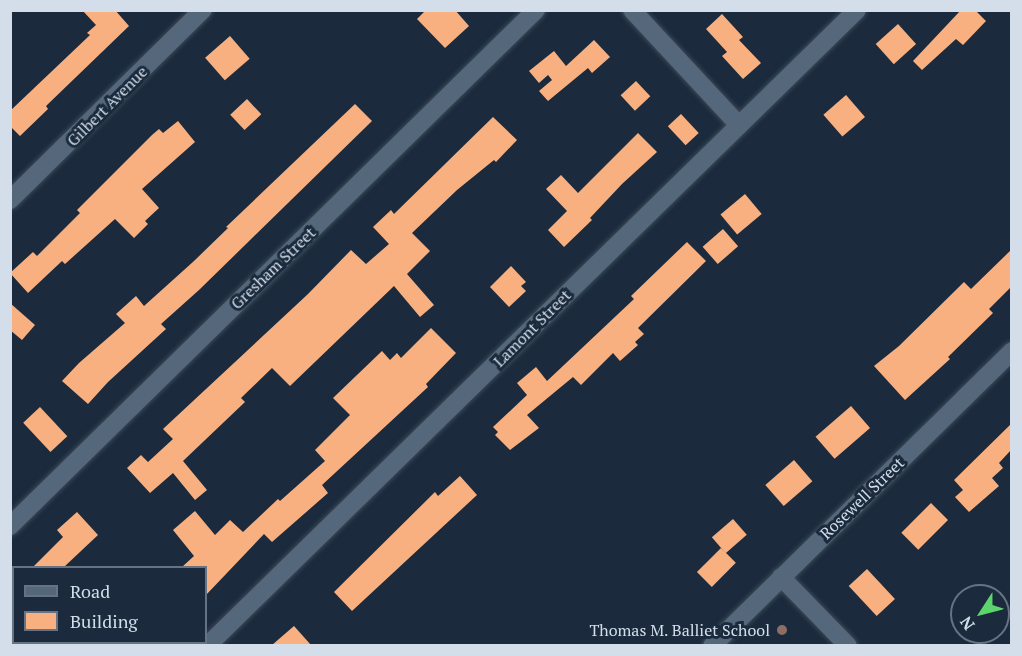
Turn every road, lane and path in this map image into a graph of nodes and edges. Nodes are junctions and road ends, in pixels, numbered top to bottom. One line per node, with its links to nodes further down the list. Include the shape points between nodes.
1 (202, 10): 6 (street, Gilbert Avenue)
2 (536, 10): 8 (street, Gresham Street)
3 (632, 10): 5 (street)
4 (857, 10): 5 (street, Lamont Street)
5 (738, 124): 10 (street, Lamont Street)
6 (10, 200)
7 (1011, 351): 9 (street, Rosewell Street)
8 (10, 526)
9 (781, 577): 11 (street, Rosewell Street); 12 (street)
10 (207, 645)
11 (712, 645)
12 (848, 645)

